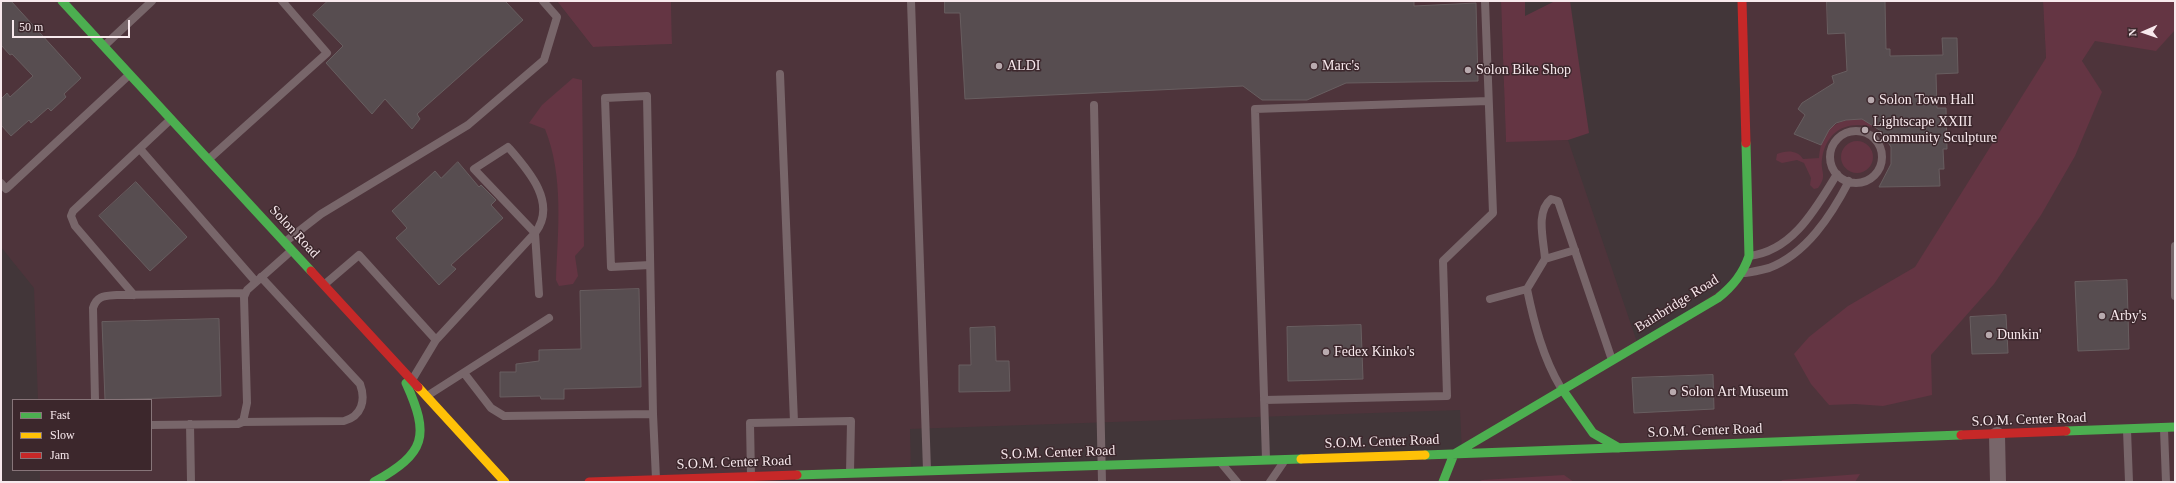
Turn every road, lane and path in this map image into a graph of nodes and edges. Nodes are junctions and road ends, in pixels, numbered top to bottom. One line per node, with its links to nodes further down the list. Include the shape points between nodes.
1 (62, 1): 8 (main road, Solon Road)
2 (152, 1): 8 (lane)
3 (282, 1): 15 (lane, via 327,53)
4 (543, 1): 20 (lane, via 557,17 544,60 468,125 321,214)
5 (910, 1): 61 (lane)
6 (1485, 1): 11 (lane)
7 (1742, 1): 24 (main road, Bainbridge Road)
8 (104, 46): 9 (main road, Solon Road)
9 (130, 74): 13 (main road, Solon Road); 18 (lane, via 6,189)
10 (780, 74): 48 (lane)
11 (1488, 101): 45 (lane, via 1493,213 1443,261 1448,396); 45 (lane, via 1255,109)
12 (1094, 105): 60 (lane)
13 (171, 119): 14 (lane); 15 (main road, Solon Road)
14 (140, 149): 28 (lane); 33 (lane, via 73,211 71,216 76,226)
15 (209, 160): 20 (main road, Solon Road)
16 (1837, 174): 17 (lane); 17 (lane, via 1830,158 1835,141 1850,131 1867,133 1880,145 1880,169 1867,181); 24 (lane, via 1812,215 1799,229 1770,251)
17 (1849, 181): 27 (lane, via 1811,240 1783,261)
18 (1, 183)
19 (535, 234): 19 (lane, via 474,169 508,147 531,174 544,202 539,228); 32 (lane); 37 (lane)
20 (285, 242): 22 (main road, Solon Road)
21 (2175, 246): 34 (lane)
22 (292, 250): 28 (lane); 29 (main road, Solon Road)
23 (1575, 250): 25 (lane); 25 (lane, via 1558,201 1551,199 1542,214); 38 (lane)
24 (1749, 256): 27 (main road, Bainbridge Road)
25 (1545, 259): 30 (lane)
26 (650, 265): 26 (lane, via 647,96 605,98 610,267); 46 (lane)
27 (1744, 274): 38 (main road, Bainbridge Road, via 1718,298)
28 (258, 279): 31 (lane); 47 (lane, via 360,384 363,399 362,407 356,415 344,421)
29 (324, 285): 37 (lane, via 359,255); 39 (main road, Solon Road)
30 (1527, 289): 35 (lane); 42 (lane, via 1533,320 1552,373)
31 (245, 293): 33 (lane); 47 (lane, via 243,311 246,411)
32 (539, 294)
33 (134, 295): 44 (lane, via 101,297 96,300 93,308)
34 (2175, 296)
35 (1490, 299)
36 (549, 318): 40 (lane)
37 (436, 340): 41 (lane)
38 (1612, 360): 42 (main road, Bainbridge Road)
39 (397, 364): 41 (main road, Solon Road); 67 (main road, via 417,405 423,435 410,460)
40 (464, 373): 43 (lane); 46 (lane, via 491,408 504,416)
41 (412, 380): 43 (main road, Solon Road)
42 (1562, 389): 55 (main road, via 1593,433); 56 (main road, Bainbridge Road)
43 (426, 396): 68 (main road, Solon Road)
44 (94, 399)
45 (1264, 400): 57 (lane)
46 (653, 414): 64 (lane)
47 (241, 422): 49 (lane)
48 (794, 422): 62 (lane, via 750,423); 63 (lane, via 851,421)
49 (190, 424): 50 (lane); 66 (lane)
50 (152, 425)
51 (2175, 427): 52 (main road, S.O.M. Center Road)
52 (2164, 428): 53 (main road, S.O.M. Center Road); 76 (lane)
53 (2127, 430): 54 (main road, S.O.M. Center Road); 75 (lane)
54 (1997, 435): 55 (main road, S.O.M. Center Road); 74 (street)
55 (1619, 448): 56 (main road, S.O.M. Center Road)
56 (1454, 454): 58 (main road, S.O.M. Center Road); 73 (main road)
57 (1266, 460): 58 (main road, S.O.M. Center Road); 59 (main road, S.O.M. Center Road)
58 (1286, 460): 72 (lane)
59 (1220, 462): 60 (main road, S.O.M. Center Road); 71 (lane)
60 (1102, 466): 61 (main road, S.O.M. Center Road); 70 (lane)
61 (927, 471): 63 (main road, S.O.M. Center Road)
62 (751, 477): 63 (main road, S.O.M. Center Road); 64 (main road, S.O.M. Center Road)
63 (850, 478)
64 (661, 480): 65 (main road, S.O.M. Center Road)
65 (629, 481): 69 (main road, S.O.M. Center Road)
66 (191, 482)
67 (374, 482)
68 (505, 482)
69 (589, 482)
70 (1102, 482)
71 (1237, 482)
72 (1270, 482)
73 (1443, 482)
74 (1998, 482)
75 (2129, 482)
76 (2166, 482)

